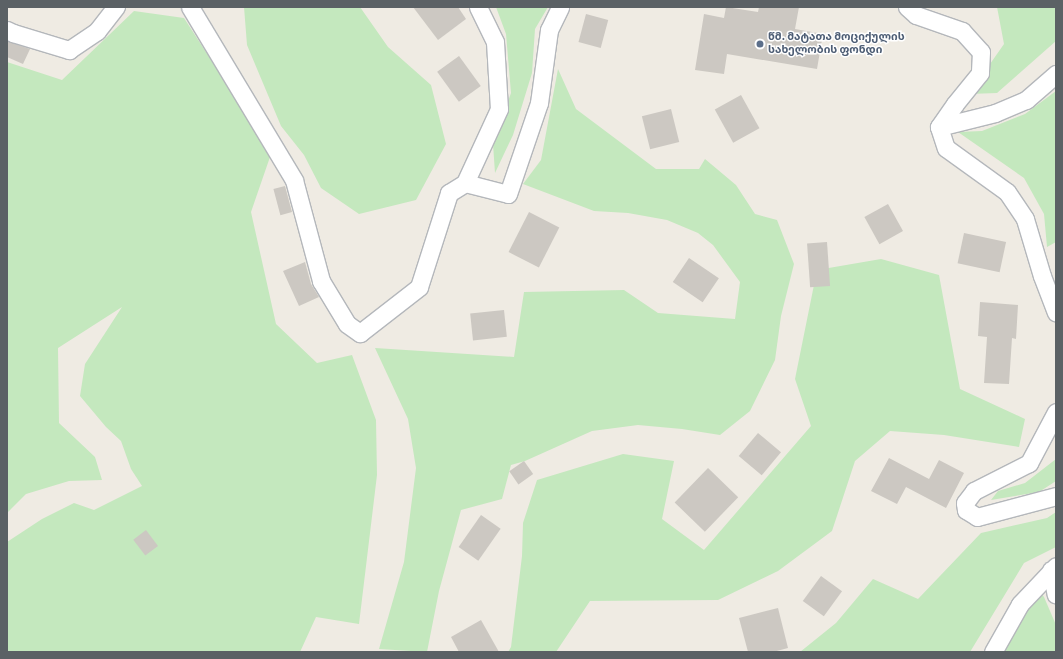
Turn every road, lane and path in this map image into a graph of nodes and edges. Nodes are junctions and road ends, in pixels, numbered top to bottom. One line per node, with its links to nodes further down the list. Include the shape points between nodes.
1 (116, 7): 6 (street, via 97,31 69,50)
2 (190, 7): 9 (street, via 294,180 321,281 347,324 360,333 419,287 449,193)
3 (478, 7): 9 (street, via 495,42 499,109)
4 (560, 7): 9 (street, via 549,30 539,103 508,194)
5 (907, 7): 8 (street, via 916,15 962,31 981,52 980,73)
6 (7, 30)
7 (1056, 74): 8 (street, via 1026,100 995,113)
8 (940, 128): 10 (street, via 946,148 1007,192 1025,219)
9 (465, 183)
10 (1056, 312)
11 (1056, 412): 12 (street, via 1029,463 974,491 965,503 966,510 977,517)
12 (1056, 496)
13 (1053, 568): 14 (street); 15 (street, via 1020,604)
14 (1056, 595)
15 (993, 652)

